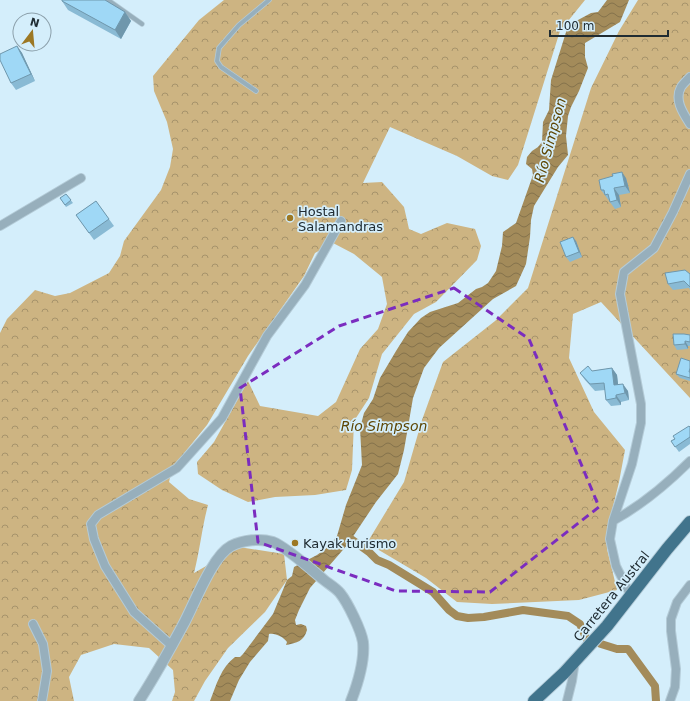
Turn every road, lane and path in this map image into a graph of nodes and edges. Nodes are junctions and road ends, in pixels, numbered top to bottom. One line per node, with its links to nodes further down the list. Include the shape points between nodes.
1 (108, 0): 3 (lane)
2 (269, 0): 5 (lane, via 239,25 219,48 217,61 221,67)
3 (142, 24)
4 (690, 77): 6 (street, via 681,88 678,100)
5 (256, 91)
6 (690, 124)
7 (690, 174): 12 (street, via 654,248 624,272 620,294 642,404 642,423 632,464)
8 (81, 178): 10 (street)
9 (341, 221): 17 (street, via 306,285 267,336 222,418 178,468 98,515 91,524 105,566 134,612)
10 (0, 226)
11 (690, 461): 12 (street, via 630,511)
12 (613, 521): 15 (street, via 610,539 616,566)
13 (690, 522): 15 (highway, Carretera Austral)
14 (690, 585): 24 (street, via 677,602 671,619 676,669 675,687)
15 (631, 596): 18 (highway, Carretera Austral)
16 (33, 624): 19 (street, via 43,644 47,671)
17 (172, 646): 20 (street); 21 (street, via 221,555 230,546 242,541 273,542 340,593 357,624 363,642 362,661)
18 (576, 661): 22 (highway, Carretera Austral); 23 (street)
19 (42, 701)
20 (139, 701)
21 (351, 701)
22 (534, 701)
23 (567, 701)
24 (670, 701)

